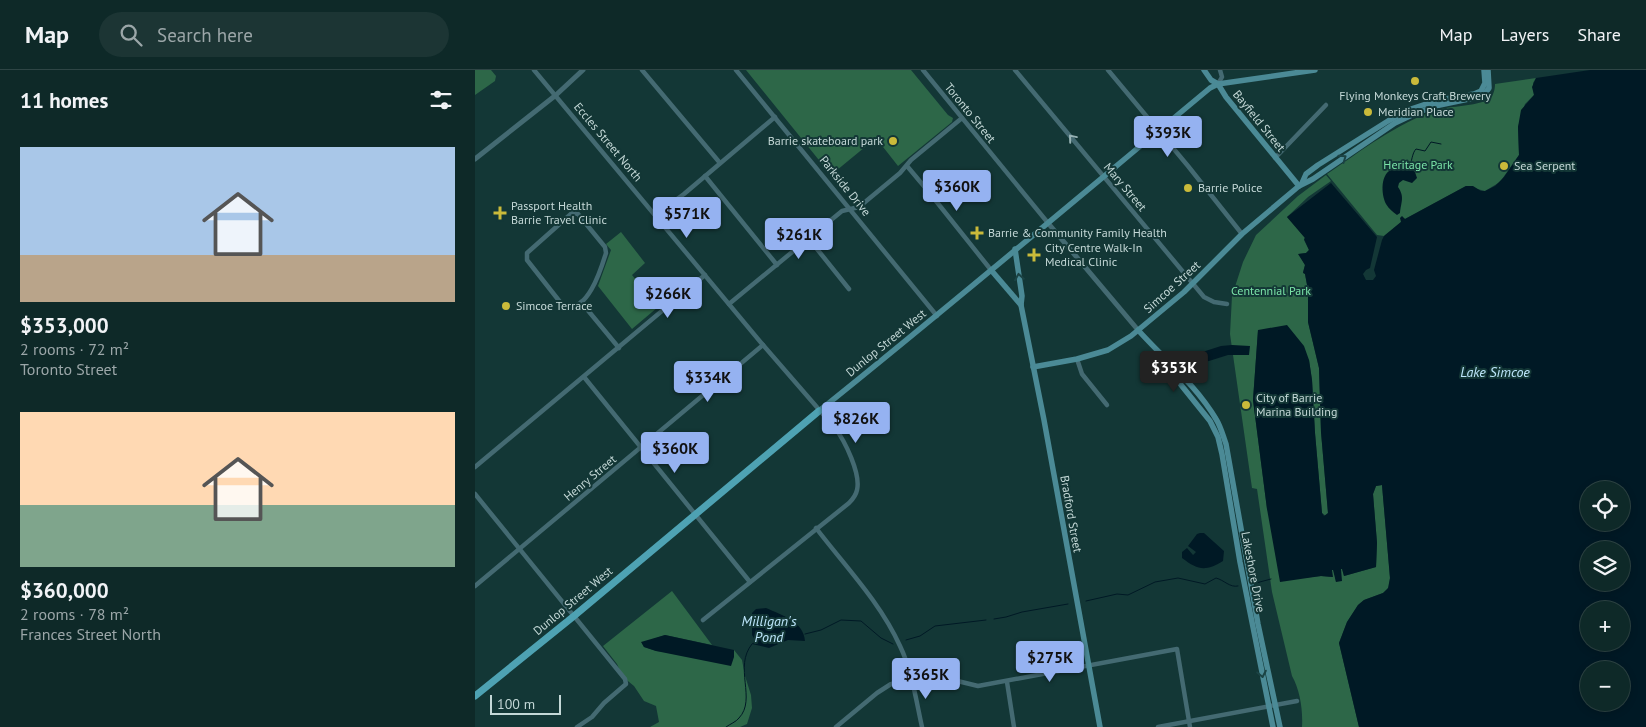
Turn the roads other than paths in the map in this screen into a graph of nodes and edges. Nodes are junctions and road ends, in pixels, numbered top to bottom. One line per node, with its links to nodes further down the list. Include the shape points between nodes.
1 (535, 70): 14 (street, Eccles Street North)
2 (583, 70): 14 (street)
3 (642, 70): 21 (street)
4 (736, 70): 16 (street, Parkside Drive)
5 (923, 70): 17 (street, Toronto Street)
6 (1015, 70): 24 (street, Mary Street, one-way to 6)
7 (1108, 70): 18 (street)
8 (1204, 70): 13 (main road, Bayfield Street)
9 (1221, 70): 13 (street)
10 (1315, 70): 13 (main road)
11 (1484, 70): 25 (main road, Simcoe Street, via 1485,83 1481,91 1438,100 1397,115 1318,165 1306,174)
12 (1488, 70): 25 (main road, Simcoe Street, one-way to 12, via 1313,179 1412,114 1483,96 1489,88)
13 (1218, 84): 18 (main road, Dunlop Street West); 19 (main road, Bayfield Street)
14 (556, 95): 20 (street); 27 (street, Eccles Street North)
15 (1326, 105): 19 (street)
16 (775, 117): 21 (street); 26 (street, Parkside Drive)
17 (962, 118): 22 (street); 28 (street, Toronto Street)
18 (1159, 131): 24 (main road, Dunlop Street West); 29 (street)
19 (1275, 158): 25 (main road, Bayfield Street)
20 (475, 159)
21 (720, 163): 23 (street)
22 (907, 166): 26 (street, via 859,207); 33 (street)
23 (705, 176): 27 (street); 32 (street)
24 (1103, 176): 28 (main road, Dunlop Street West); 35 (street, Mary Street)
25 (1300, 184): 29 (main road, Simcoe Street)
26 (850, 209): 30 (street, via 842,211); 41 (street, Parkside Drive)
27 (655, 215): 34 (street, Eccles Street North)
28 (1048, 223): 31 (main road, Dunlop Street West); 42 (street, Toronto Street)
29 (1242, 234): 35 (main road, Simcoe Street)
30 (809, 239): 32 (street); 36 (street)
31 (1015, 250): 33 (main road, Dunlop Street West); 40 (main road, Bradford Street, one-way to 31)
32 (777, 265): 38 (street)
33 (991, 270): 40 (main road); 41 (main road, Dunlop Street West)
34 (705, 276): 38 (street, Eccles Street North); 44 (street)
35 (1193, 283): 39 (street, Mary Street, via 1204,297); 42 (main road, Simcoe Street)
36 (849, 289)
37 (581, 302): 37 (street, via 594,286 607,250 573,213 526,256 564,307 573,307); 44 (street)
38 (729, 304): 43 (street, Eccles Street North)
39 (1227, 304)
40 (1021, 305): 46 (main road, Bradford Street)
41 (937, 316): 49 (main road, Dunlop Street West)
42 (1138, 330): 45 (main road, Simcoe Street, via 1108,350); 50 (main road, Toronto Street)
43 (763, 346): 49 (street, Eccles Street North); 51 (street, Henry Street)
44 (619, 348): 47 (street)
45 (1077, 359): 46 (main road, Simcoe Street); 48 (street, via 1082,374)
46 (1033, 367): 61 (main road, Bradford Street)
47 (583, 376): 51 (street); 52 (street)
48 (1107, 405)
49 (819, 411): 54 (main road, Dunlop Street West); 55 (street, Eccles Street North, via 844,441 856,475 857,491 849,503)
50 (1213, 420): 66 (main road, via 1226,444); 67 (main road, Lakeshore Drive, one-way to 67, via 1223,454 1240,562)
51 (641, 447): 54 (street); 56 (street, Henry Street)
52 (475, 467)
53 (475, 494): 56 (street)
54 (695, 513): 57 (street); 59 (main road, Dunlop Street West)
55 (815, 528): 57 (street); 62 (street, via 892,629)
56 (520, 549): 58 (street, Henry Street); 59 (street)
57 (750, 582): 60 (street)
58 (475, 586)
59 (574, 616): 64 (main road, Dunlop Street West); 69 (street, via 625,679 625,684 593,717)
60 (703, 620)
61 (1090, 666): 63 (street); 68 (street, via 1177,649); 73 (main road, Bradford Street)
62 (911, 677): 63 (street, via 941,677 978,686); 70 (street, via 877,693); 71 (street)
63 (1007, 682): 72 (street)
64 (475, 696)
65 (1297, 702): 66 (street)
66 (1276, 706): 67 (street); 76 (main road)
67 (1269, 707): 68 (street); 75 (main road, Lakeshore Drive)
68 (1190, 724): 74 (street)
69 (577, 727)
70 (836, 727)
71 (922, 727)
72 (1014, 727)
73 (1100, 727)
74 (1159, 727)
75 (1273, 727)
76 (1280, 727)

